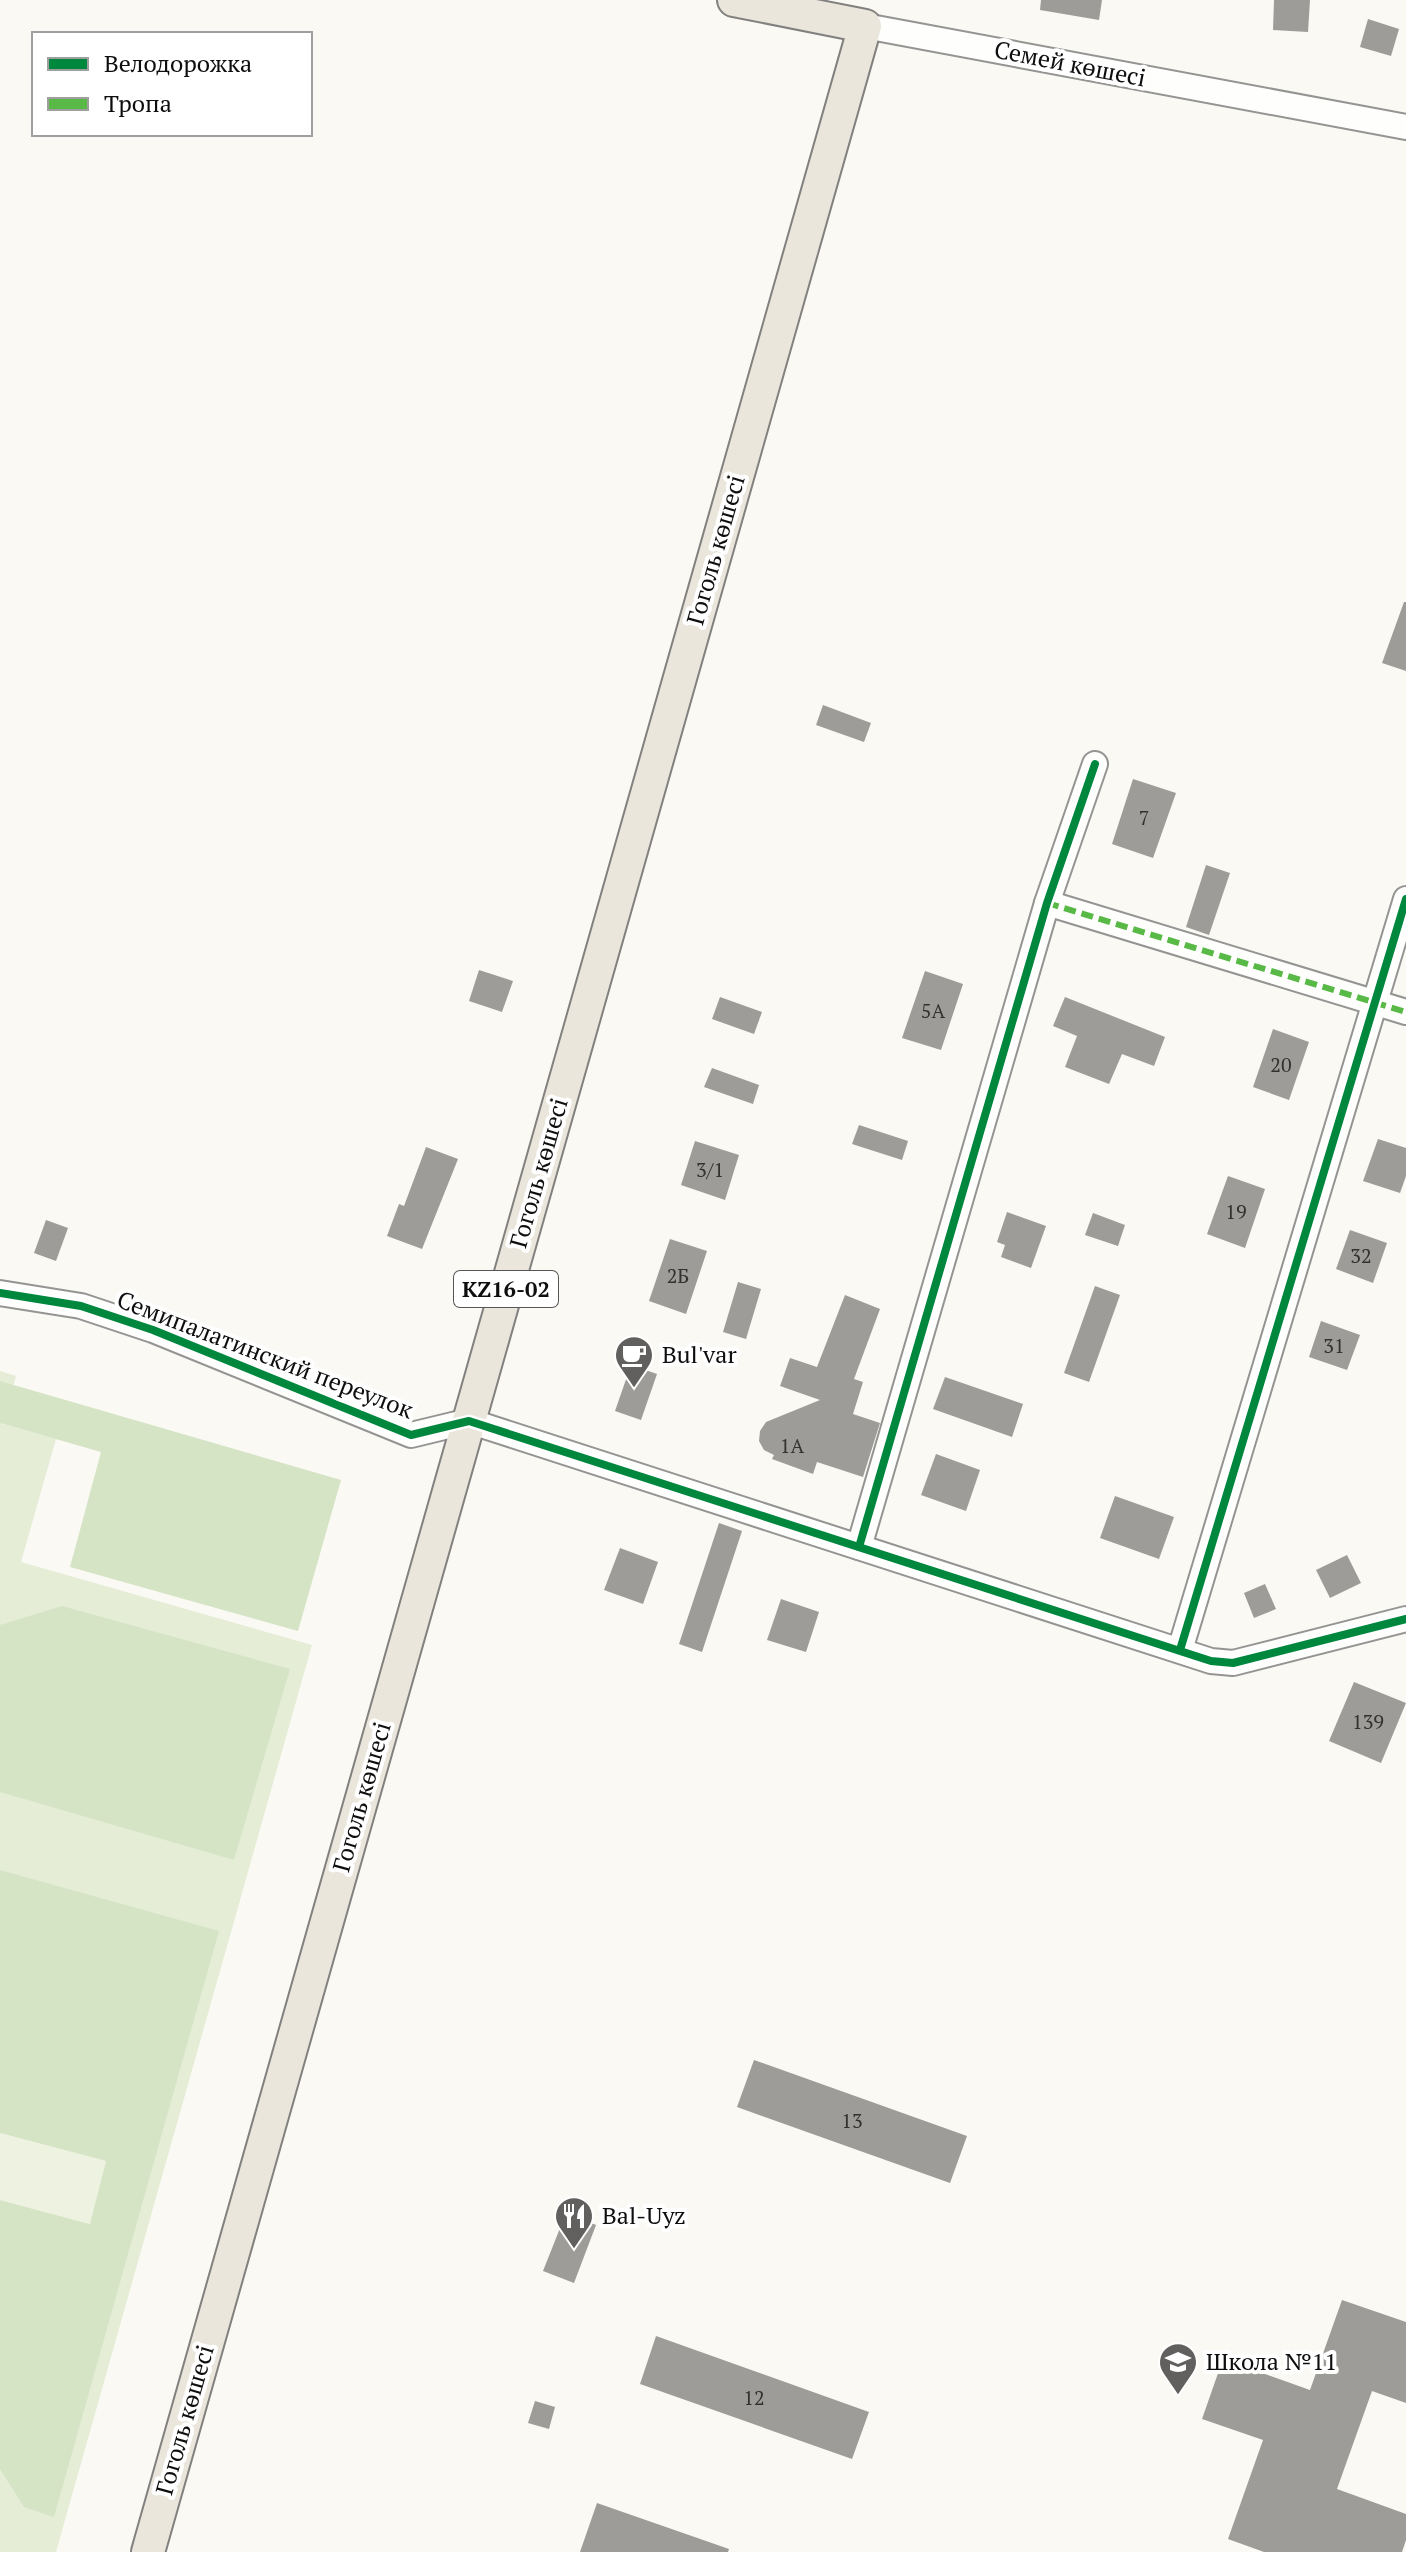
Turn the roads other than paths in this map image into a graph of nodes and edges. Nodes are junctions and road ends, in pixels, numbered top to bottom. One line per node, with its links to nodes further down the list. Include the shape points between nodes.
1 (734, 0): 2 (main road, Семей көшесі)
2 (865, 26): 3 (street, Семей көшесі); 10 (main road, Гоголь көшесі / KZ16-02)
3 (1406, 127)
4 (1095, 764): 6 (street)
5 (1406, 899): 7 (street)
6 (1047, 903): 7 (street); 11 (street)
7 (1375, 1003): 8 (street); 13 (street)
8 (1406, 1012)
9 (0, 1293): 10 (street, Семипалатинский переулок, via 81,1306 153,1330 411,1435)
10 (469, 1421): 11 (street); 14 (main road, Гоголь көшесі / KZ16-02)
11 (859, 1547): 13 (street)
12 (1406, 1619): 13 (street, via 1233,1663)
13 (1180, 1650)
14 (148, 2552)

